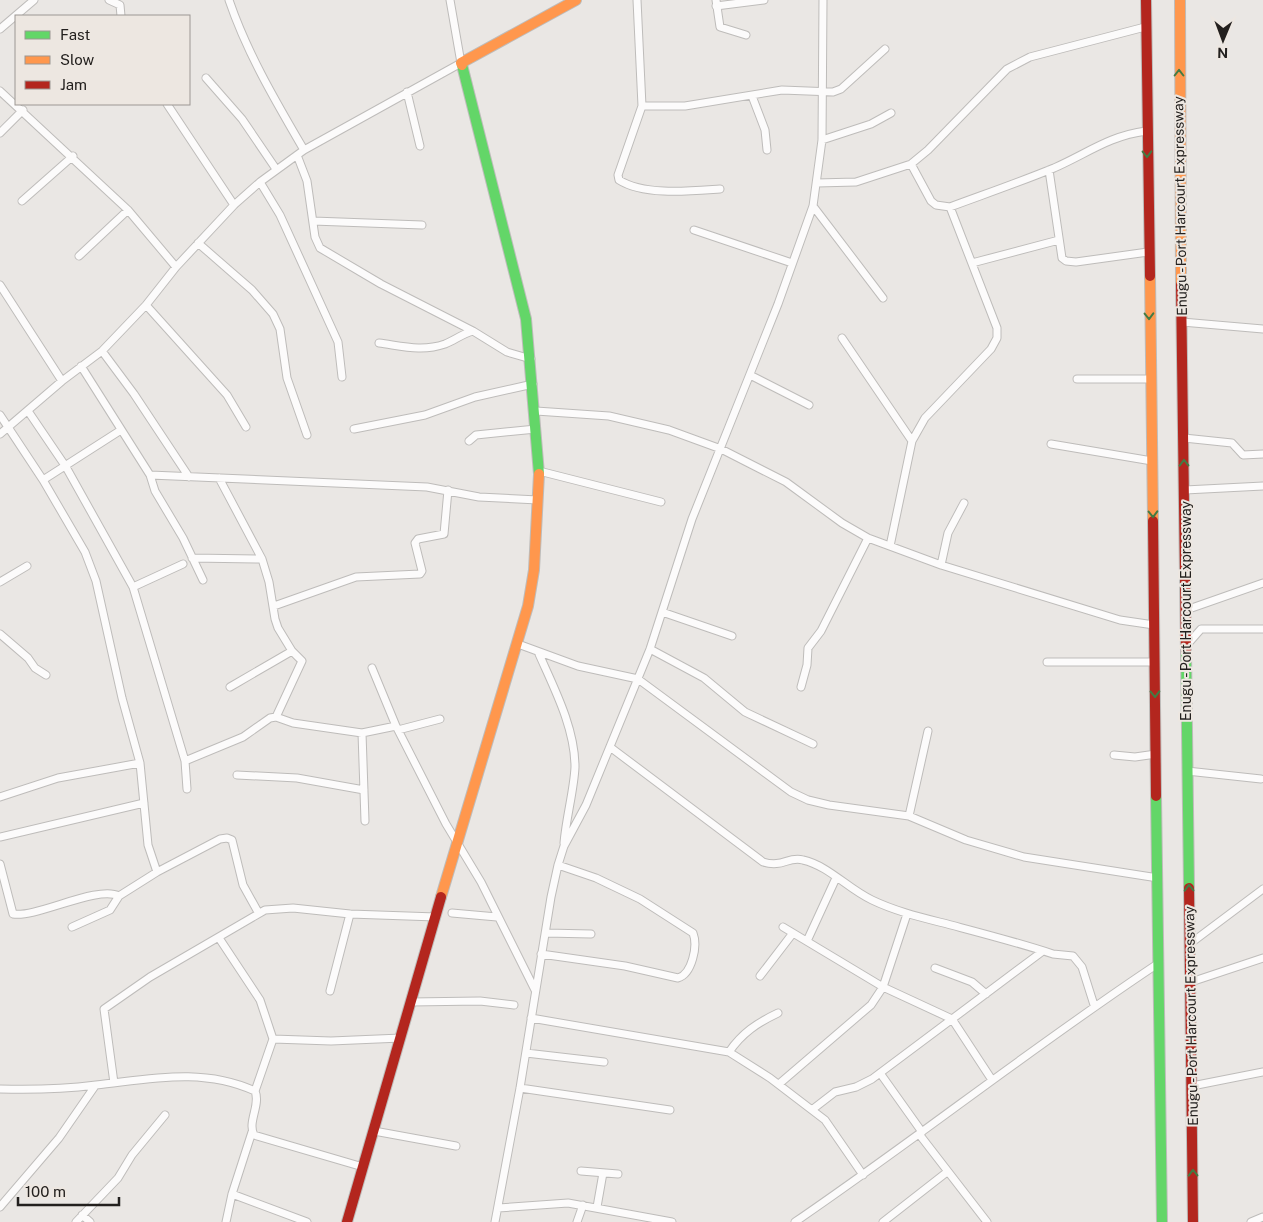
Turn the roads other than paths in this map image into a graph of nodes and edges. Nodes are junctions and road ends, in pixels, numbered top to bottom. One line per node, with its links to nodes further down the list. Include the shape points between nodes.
1 (34, 0): 12 (street)
2 (109, 0): 13 (street, via 120,5)
3 (229, 0): 35 (street, via 275,100)
4 (450, 0): 19 (street)
5 (576, 0): 19 (main road)
6 (638, 0): 28 (street)
7 (764, 0): 11 (street)
8 (823, 0): 23 (street)
9 (1146, 0): 15 (main road)
10 (1180, 0): 63 (main road, Enugu - Port Harcourt Expressway, one-way to 10)
11 (716, 3): 17 (street, via 720,27)
12 (17, 15)
13 (122, 15)
14 (15, 17): 16 (street)
15 (1145, 27): 31 (main road); 39 (street, via 1030,57 1007,69)
16 (0, 30)
17 (746, 35)
18 (885, 49): 23 (street, via 841,89)
19 (461, 63): 22 (street); 71 (main road, via 526,319)
20 (206, 78): 40 (street, via 242,119)
21 (0, 91): 25 (street)
22 (407, 92): 34 (street); 35 (street)
23 (823, 92): 24 (street, via 782,90); 33 (street)
24 (752, 96): 28 (street, via 690,105); 36 (street, via 765,130)
25 (15, 104)
26 (16, 105): 29 (street)
27 (168, 105): 46 (street)
28 (642, 106): 44 (street, via 618,180 642,188 667,191)
29 (22, 110): 32 (street); 38 (street)
30 (891, 113): 33 (street, via 872,124)
31 (1146, 131): 41 (street, via 1111,139); 55 (main road, one-way to 55)
32 (0, 133)
33 (822, 140): 43 (street)
34 (420, 146)
35 (304, 150): 37 (street)
36 (767, 150)
37 (297, 155): 40 (street); 50 (street, via 307,181)
38 (72, 156): 45 (street); 49 (street)
39 (911, 164): 43 (street, via 856,182); 48 (street, via 931,201)
40 (276, 169): 42 (street)
41 (1049, 170): 48 (street); 53 (street)
42 (260, 182): 46 (street); 74 (street, via 280,215 338,342)
43 (817, 183): 47 (street)
44 (720, 189)
45 (22, 201)
46 (234, 205): 54 (street)
47 (813, 206): 57 (street); 61 (street)
48 (950, 208): 58 (street)
49 (128, 210): 56 (street); 59 (street)
50 (313, 221): 51 (street); 64 (street, via 316,243 333,257)
51 (422, 224)
52 (694, 230): 57 (street)
53 (1059, 240): 55 (street, via 1062,258 1071,262); 58 (street)
54 (198, 243): 59 (street); 89 (street, via 252,290 273,314 280,329 287,378)
55 (1148, 252): 76 (main road, one-way to 76)
56 (79, 256)
57 (792, 263): 73 (street)
58 (972, 263): 92 (street, via 997,328 997,338 992,349 925,418)
59 (176, 267): 62 (street)
60 (0, 285): 77 (street)
61 (883, 298)
62 (146, 305): 70 (street); 83 (street, via 227,395)
63 (1182, 322): 65 (street); 90 (main road, Enugu - Port Harcourt Expressway)
64 (457, 323): 66 (street); 67 (street)
65 (1263, 328)
66 (473, 331): 67 (street); 71 (street, via 507,352)
67 (460, 335): 69 (street, via 446,344 417,349)
68 (842, 338): 92 (street)
69 (379, 344)
70 (102, 351): 72 (street); 100 (street)
71 (531, 359): 78 (main road)
72 (82, 366): 77 (street); 87 (street)
73 (750, 375): 79 (street); 94 (street)
74 (342, 377)
75 (1076, 378): 76 (street)
76 (1150, 380): 96 (main road)
77 (62, 381): 80 (street)
78 (533, 384): 81 (main road); 86 (street, via 475,397 425,415)
79 (809, 405)
80 (28, 411): 84 (street); 97 (street)
81 (536, 412): 85 (main road); 94 (street, via 609,416 669,430)
82 (0, 415): 84 (street)
83 (246, 427)
84 (8, 428): 88 (street); 102 (street)
85 (536, 428): 91 (street, via 476,435); 98 (main road)
86 (354, 429)
87 (121, 430): 97 (street); 99 (street)
88 (0, 434)
89 (307, 435)
90 (1184, 438): 95 (street, via 1232,443 1243,455); 105 (main road, Enugu - Port Harcourt Expressway, one-way to 90)
91 (469, 441)
92 (912, 442): 110 (street)
93 (1050, 444): 96 (street)
94 (721, 449): 109 (street, via 786,482); 122 (street, via 692,520)
95 (1263, 454)
96 (1152, 462): 123 (main road, one-way to 123)
97 (66, 467): 102 (street); 119 (street)
98 (539, 471): 106 (main road); 107 (street)
99 (150, 474): 100 (street); 111 (street, via 155,491)
100 (189, 477): 101 (street)
101 (219, 478): 104 (street, via 249,477); 112 (street)
102 (43, 480): 149 (street, via 85,552 96,581)
103 (1263, 486): 105 (street)
104 (448, 490): 106 (street, via 480,497); 120 (street, via 444,534 418,539 415,543 420,574 356,577)
105 (1185, 490): 121 (main road, Enugu - Port Harcourt Expressway)
106 (538, 500): 127 (main road, via 534,570)
107 (661, 502)
108 (964, 503): 114 (street, via 948,533)
109 (868, 538): 110 (street); 138 (street, via 821,631 808,648)
110 (890, 546): 114 (street)
111 (192, 558): 112 (street); 116 (street)
112 (262, 559): 120 (street)
113 (183, 564): 119 (street)
114 (941, 564): 123 (street, via 1120,620)
115 (27, 566): 117 (street)
116 (203, 580)
117 (0, 582)
118 (1263, 583): 121 (street)
119 (133, 588): 148 (street)
120 (274, 606): 130 (street, via 278,628)
121 (1186, 610): 128 (main road, Enugu - Port Harcourt Expressway)
122 (662, 612): 126 (street); 129 (street)
123 (1154, 625): 133 (main road)
124 (1263, 629): 128 (street, via 1201,629)
125 (0, 634): 135 (street)
126 (732, 636)
127 (518, 644): 131 (street); 160 (main road)
128 (1185, 648): 150 (main road, Enugu - Port Harcourt Expressway)
129 (650, 649): 136 (street); 144 (street, via 704,678 745,712)
130 (292, 651): 137 (street); 139 (street, via 301,658 301,665)
131 (539, 654): 136 (street); 161 (street, via 557,694 574,752 575,770)
132 (1046, 662): 133 (street)
133 (1155, 662): 146 (main road, one-way to 146)
134 (372, 668): 141 (street)
135 (46, 675)
136 (638, 680): 145 (street); 157 (street, via 799,796 829,805)
137 (230, 687)
138 (801, 687)
139 (276, 717): 143 (street, via 293,723); 148 (street, via 262,722 243,737)
140 (440, 719): 141 (street)
141 (397, 728): 143 (street); 160 (street)
142 (928, 730): 157 (street)
143 (362, 733): 154 (street)
144 (813, 744)
145 (610, 747): 161 (street, via 586,805); 165 (street, via 763,862 774,865 802,859 824,868)
146 (1156, 754): 147 (street); 166 (main road)
147 (1114, 756)
148 (185, 761): 153 (street)
149 (140, 763): 155 (street, via 58,778); 156 (street)
150 (1186, 771): 152 (street); 182 (main road, Enugu - Port Harcourt Expressway, one-way to 150)
151 (237, 775): 154 (street, via 297,778)
152 (1260, 779)
153 (187, 788)
154 (364, 790): 158 (street)
155 (0, 797)
156 (144, 803): 159 (street); 164 (street, via 148,845)
157 (909, 816): 166 (street, via 966,840 1024,857)
158 (365, 821)
159 (0, 837)
160 (458, 843): 173 (main road); 174 (street)
161 (564, 846): 163 (street)
162 (0, 864): 168 (street, via 13,914 22,915 65,902 110,894)
163 (558, 865): 177 (street); 184 (street, via 596,878 640,899 693,933 696,950 685,974 678,978 625,966)
164 (157, 872): 168 (street); 169 (street, via 227,838 235,846 242,885)
165 (836, 878): 172 (street, via 871,900); 181 (street)
166 (1158, 878): 186 (main road)
167 (1263, 889): 182 (street)
168 (119, 896): 175 (street, via 110,910)
169 (258, 912): 171 (street, via 293,908); 180 (street)
170 (452, 913): 174 (street)
171 (350, 914): 173 (street); 191 (street)
172 (907, 914): 183 (street); 190 (street)
173 (436, 916): 194 (main road)
174 (497, 917): 192 (street)
175 (72, 927)
176 (783, 927): 178 (street)
177 (546, 933): 179 (street); 184 (street)
178 (793, 933): 181 (street); 188 (street)
179 (591, 934)
180 (219, 938): 201 (street, via 260,1000); 208 (street, via 150,977 104,1009)
181 (807, 941): 190 (street)
182 (1191, 942): 189 (main road, Enugu - Port Harcourt Expressway)
183 (1043, 951): 193 (street); 196 (street, via 1074,956 1079,960)
184 (541, 954): 192 (street)
185 (1263, 958): 189 (street)
186 (1159, 963): 196 (street); 248 (main road)
187 (935, 968): 193 (street, via 972,982)
188 (760, 976)
189 (1191, 982): 211 (main road, Enugu - Port Harcourt Expressway)
190 (883, 987): 199 (street); 209 (street, via 863,1013)
191 (330, 991)
192 (535, 991): 198 (street)
193 (986, 994): 199 (street)
194 (411, 1002): 195 (street, via 480,1001); 200 (main road)
195 (514, 1005)
196 (1094, 1006): 207 (street)
197 (778, 1013): 202 (street, via 750,1028)
198 (531, 1018): 202 (street); 203 (street)
199 (952, 1019): 206 (street); 207 (street)
200 (401, 1038): 201 (street); 218 (main road)
201 (273, 1039): 214 (street)
202 (729, 1052): 209 (street)
203 (526, 1053): 204 (street); 212 (street)
204 (604, 1062)
205 (1263, 1072): 211 (street)
206 (880, 1073): 215 (street, via 864,1084 835,1092); 220 (street)
207 (992, 1080): 220 (street)
208 (114, 1083): 210 (street); 214 (street, via 186,1075 207,1077)
209 (779, 1084): 215 (street)
210 (95, 1086): 213 (street); 230 (street, via 59,1138)
211 (1192, 1086): 249 (main road, Enugu - Port Harcourt Expressway, one-way to 211)
212 (520, 1088): 216 (street); 232 (street)
213 (0, 1089)
214 (255, 1091): 219 (street, via 257,1100)
215 (813, 1109): 227 (street, via 825,1120)
216 (670, 1110)
217 (165, 1115): 234 (street, via 132,1155 118,1178)
218 (374, 1131): 221 (street); 222 (main road)
219 (252, 1132): 222 (street); 228 (street)
220 (920, 1133): 225 (street); 227 (street)
221 (456, 1146)
222 (363, 1167): 240 (main road)
223 (581, 1171): 224 (street)
224 (603, 1172): 226 (street); 231 (street)
225 (947, 1172): 233 (street); 247 (street)
226 (618, 1174)
227 (863, 1175): 244 (street)
228 (232, 1194): 238 (street); 239 (street)
229 (583, 1205): 231 (street); 232 (street, via 568,1203); 242 (street)
230 (0, 1207)
231 (597, 1207): 243 (street)
232 (498, 1208): 241 (street)
233 (893, 1214): 245 (street); 246 (street)
234 (82, 1215): 236 (street); 237 (street)
235 (1263, 1217): 250 (street)
236 (76, 1222)
237 (90, 1222)
238 (226, 1222)
239 (307, 1222)
240 (347, 1222)
241 (495, 1222)
242 (577, 1222)
243 (672, 1222)
244 (795, 1222)
245 (883, 1222)
246 (899, 1222)
247 (986, 1222)
248 (1162, 1222)
249 (1193, 1222)
250 (1251, 1222)

